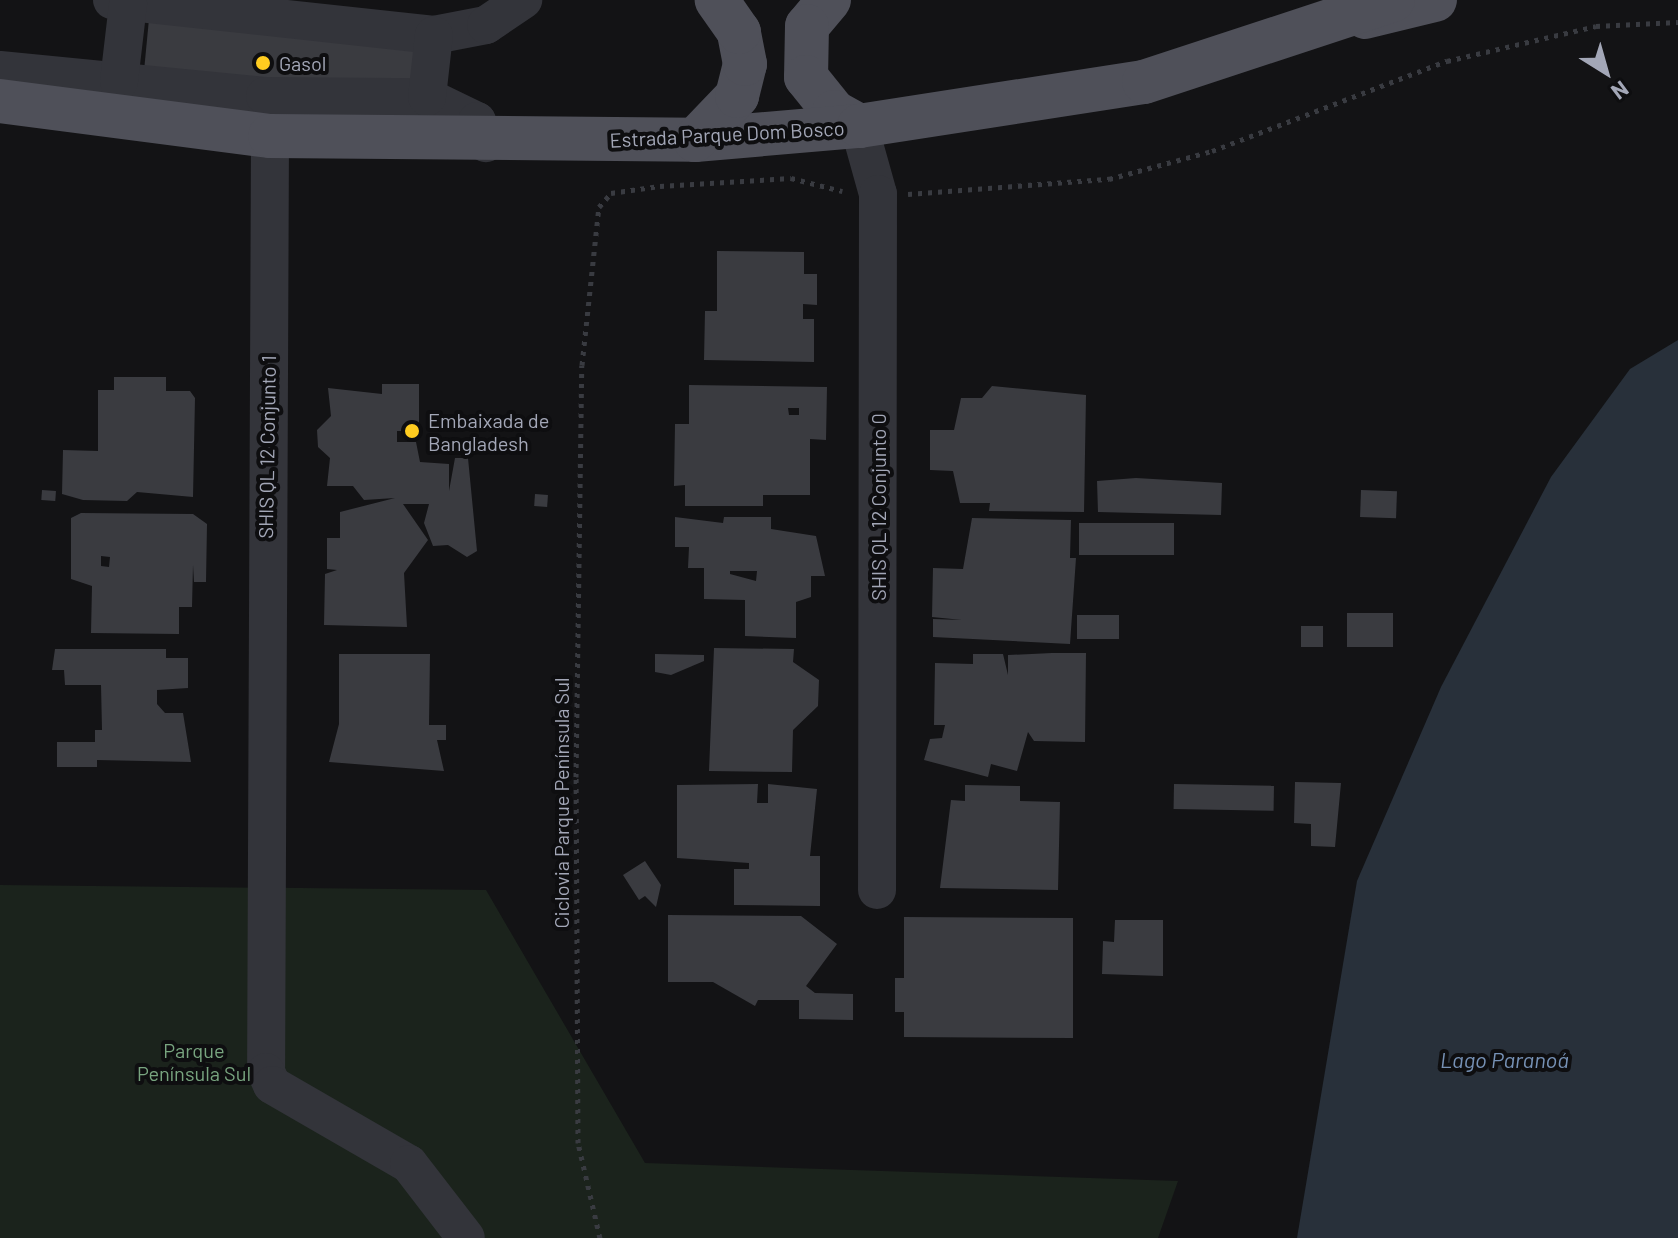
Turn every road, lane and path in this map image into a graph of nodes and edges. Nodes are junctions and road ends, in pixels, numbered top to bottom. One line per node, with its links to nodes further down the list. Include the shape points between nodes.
1 (523, 0): 9 (street, via 486,25)
2 (717, 0): 16 (main road, via 739,32 745,64 737,96)
3 (829, 0): 14 (main road, via 807,26 806,77 834,112)
4 (1393, 0): 8 (main road, Estrada Parque Dom Bosco)
5 (1435, 0): 8 (main road)
6 (120, 2): 9 (street); 11 (street)
7 (1678, 22): 18 (path, via 1596,26 1447,61 1212,151 1109,179)
8 (1332, 25): 14 (main road, Estrada Parque Dom Bosco, via 1144,82)
9 (434, 35): 12 (street)
10 (0, 70): 11 (street)
11 (119, 81): 12 (street, via 265,96)
12 (427, 97): 17 (street, via 477,121)
13 (0, 101): 15 (main road, Estrada Parque Dom Bosco)
14 (859, 126): 16 (main road, Estrada Parque Dom Bosco); 18 (street, SHIS QL 12 Conjunto 0)
15 (270, 136): 17 (main road, Estrada Parque Dom Bosco); 20 (street, SHIS QL 12 Conjunto 1, via 266,1072 272,1085 409,1164)
16 (695, 140): 17 (main road, Estrada Parque Dom Bosco)
17 (486, 143)
18 (878, 194): 19 (street, SHIS QL 12 Conjunto 0); 21 (path, Ciclovia Parque Península Sul, via 791,178 611,193 594,230 582,365 578,1143)
19 (877, 890)
20 (466, 1238)
21 (600, 1238)

